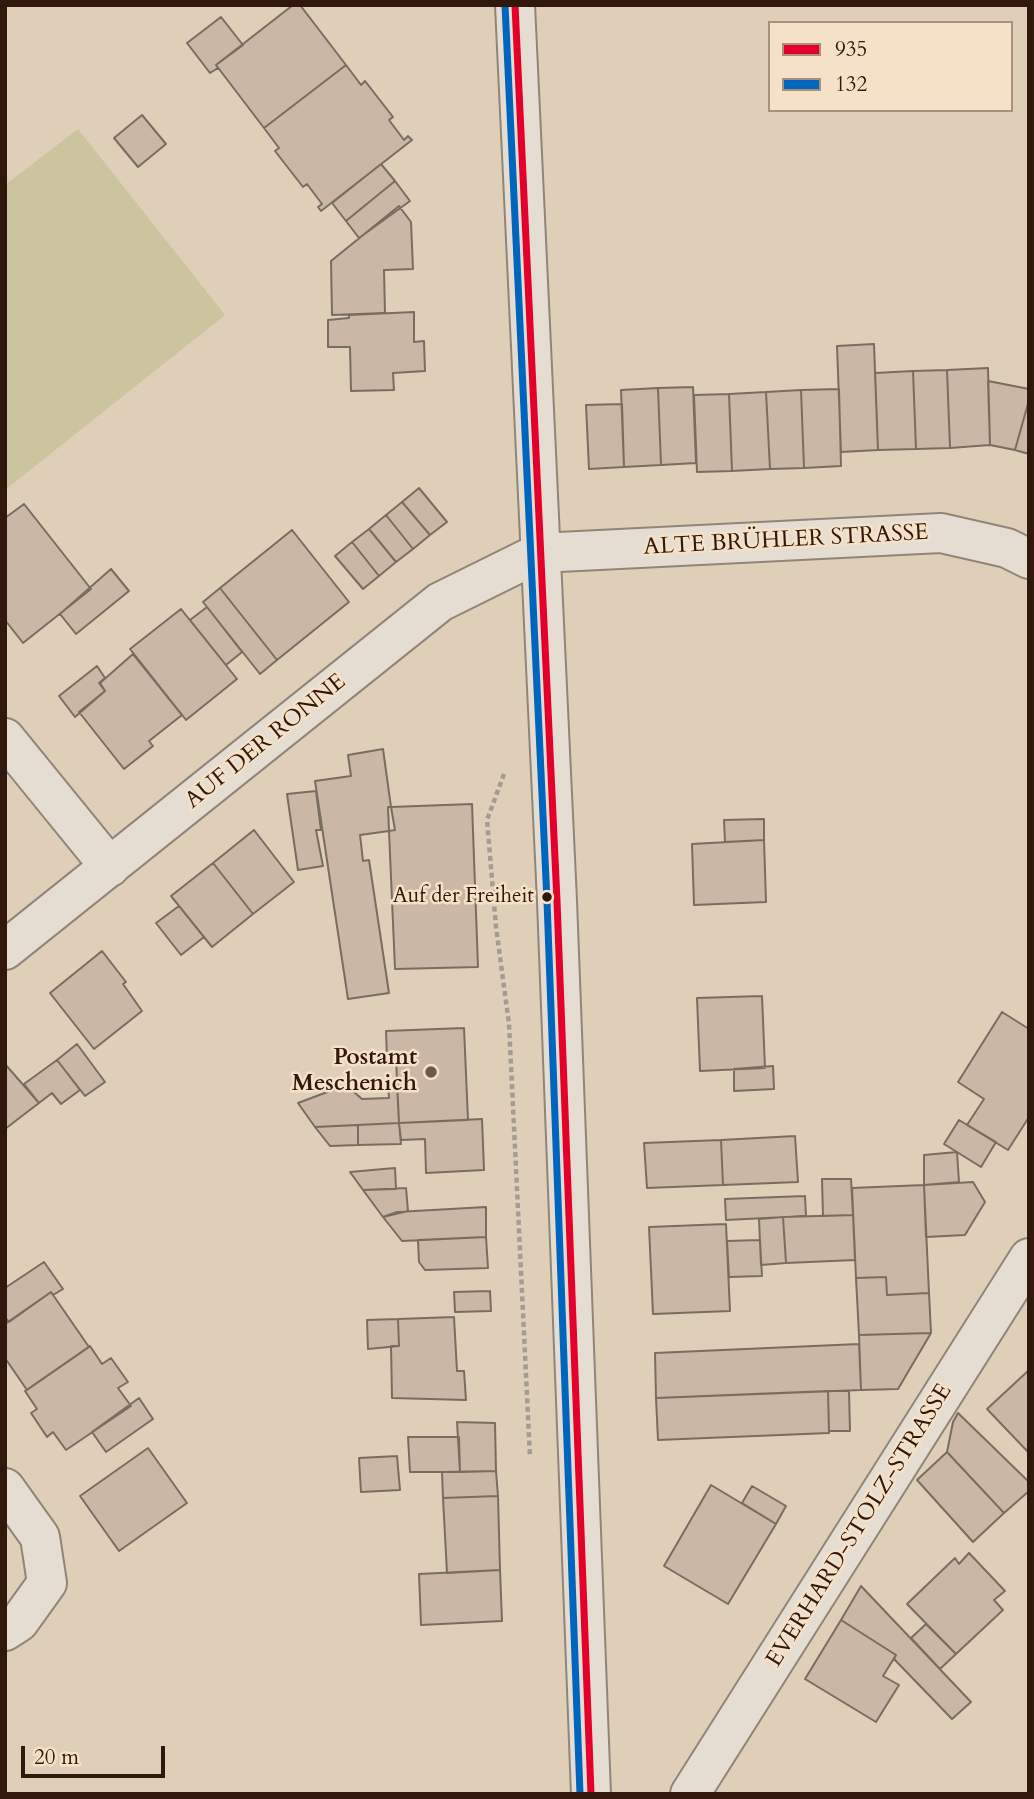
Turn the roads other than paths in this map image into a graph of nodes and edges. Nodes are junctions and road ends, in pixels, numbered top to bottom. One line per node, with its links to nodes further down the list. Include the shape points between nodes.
1 (515, 5): 2 (street)
2 (539, 553): 3 (street, ALTE BRÜHLER STRASSE, via 941,533 1007,548); 5 (street, AUF DER RONNE, via 440,602); 10 (street, via 556,873)
3 (1029, 559)
4 (5, 738): 5 (street)
5 (110, 867): 6 (street, AUF DER RONNE)
6 (5, 950)
7 (1029, 1258): 11 (street, EVERHARD-STOLZ-STRASSE)
8 (5, 1488): 9 (street, via 40,1537 47,1583 19,1622)
9 (5, 1631)
10 (591, 1794)
11 (690, 1794)

